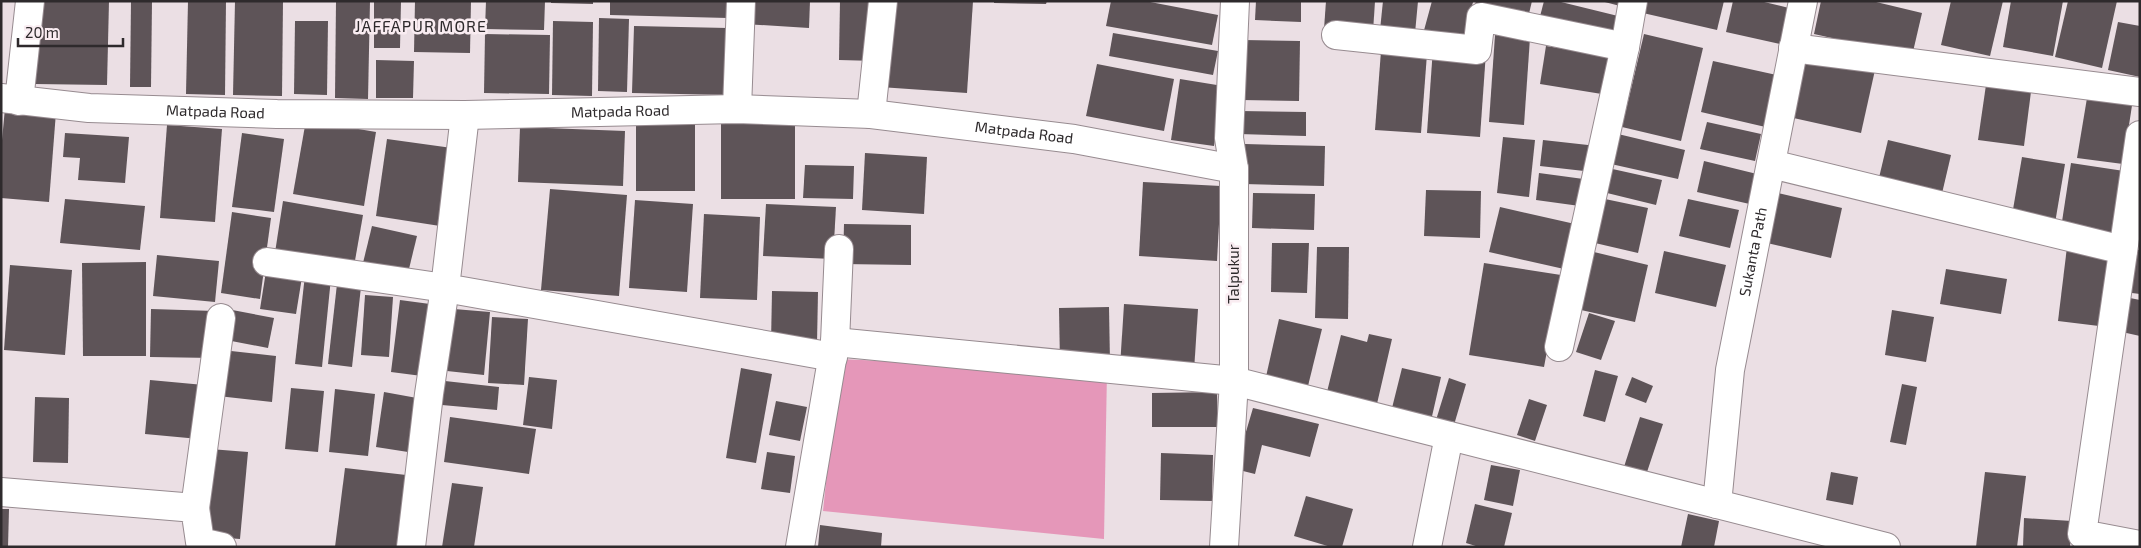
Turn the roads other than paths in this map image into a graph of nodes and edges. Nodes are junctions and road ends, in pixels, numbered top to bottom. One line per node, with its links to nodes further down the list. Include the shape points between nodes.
1 (30, 1): 11 (street)
2 (741, 1): 12 (street)
3 (883, 1): 13 (street)
4 (1236, 1): 17 (street, Talpukur, via 1229,138)
5 (1633, 1): 8 (street)
6 (1804, 1): 9 (street, Sukanta Path)
7 (1336, 35): 8 (street, via 1477,50 1481,17)
8 (1625, 46): 23 (street)
9 (1793, 48): 10 (street); 16 (street, Sukanta Path)
10 (2140, 92)
11 (10, 100): 14 (street, Matpada Road, via 88,108)
12 (736, 109): 13 (street, Matpada Road); 14 (street, Matpada Road)
13 (871, 114): 17 (street, Matpada Road, via 1074,139)
14 (466, 115): 21 (street)
15 (2140, 135): 19 (street)
16 (1771, 164): 19 (street); 28 (street, Sukanta Path, via 1730,370)
17 (1234, 169): 25 (street, Talpukur)
18 (839, 249): 24 (street)
19 (2123, 250): 31 (street, via 2082,534)
20 (267, 262): 21 (street)
21 (446, 288): 24 (street); 32 (street, via 429,394)
22 (221, 318): 29 (street)
23 (1559, 347)
24 (834, 350): 25 (street); 33 (street)
25 (1234, 381): 26 (street); 34 (street, Talpukur)
26 (1449, 436): 28 (street); 35 (street)
27 (1, 492): 29 (street)
28 (1717, 504): 36 (street)
29 (195, 508): 30 (street)
30 (203, 545)
31 (2140, 545)
32 (411, 547)
33 (800, 547)
34 (1224, 547)
35 (1427, 547)
36 (1886, 547)

